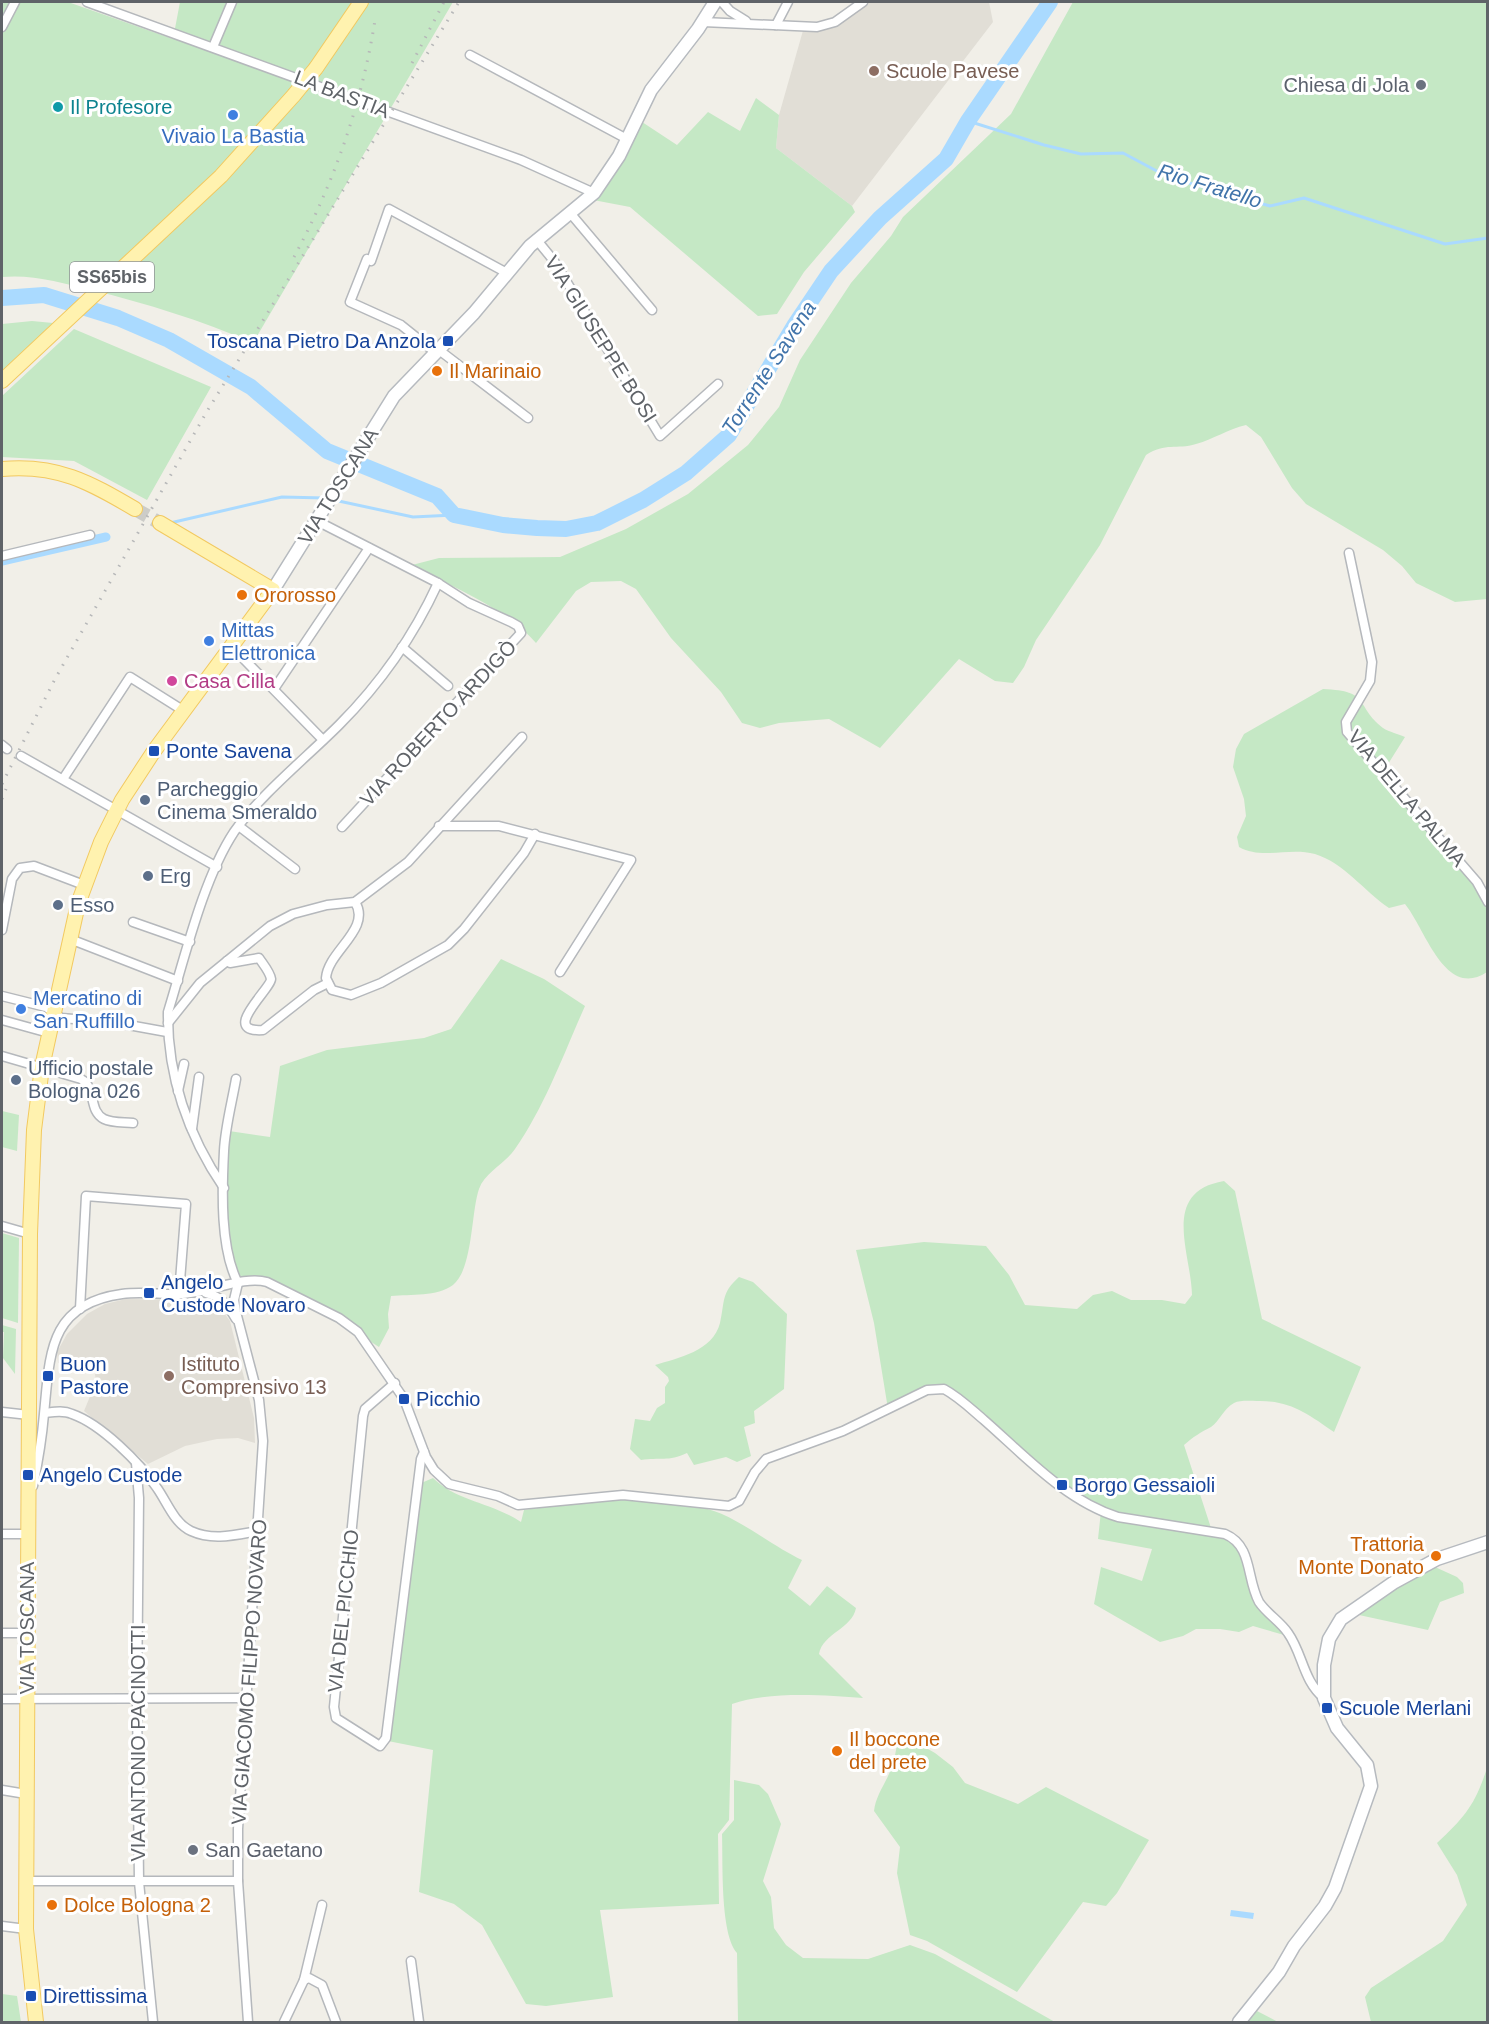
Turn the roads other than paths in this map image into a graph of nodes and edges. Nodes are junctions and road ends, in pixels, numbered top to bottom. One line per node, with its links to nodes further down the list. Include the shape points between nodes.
1 (15, 2): 12 (street)
2 (87, 2): 13 (street, LA BASTIA)
3 (232, 2): 13 (street)
4 (361, 2): 22 (main road, SS65bis, bridge, via 316,68 254,142)
5 (715, 2): 9 (main road, VIA TOSCANA)
6 (722, 2): 10 (street)
7 (788, 2): 11 (street)
8 (863, 2): 11 (street, via 826,26)
9 (703, 22): 10 (street); 15 (main road, VIA TOSCANA, via 651,90)
10 (749, 22): 11 (street)
11 (776, 25)
12 (2, 27)
13 (213, 48): 16 (street, LA BASTIA, via 521,160)
14 (470, 55): 15 (street)
15 (627, 139): 16 (main road, VIA TOSCANA)
16 (594, 193): 17 (main road, VIA TOSCANA)
17 (571, 214): 18 (main road, VIA TOSCANA); 20 (street)
18 (536, 239): 19 (main road, VIA TOSCANA); 23 (street, VIA GIUSEPPE BOSI, via 554,261 660,436)
19 (507, 273): 21 (main road, VIA TOSCANA); 21 (street, via 389,209 372,260 366,259 350,302 401,325)
20 (652, 310)
21 (437, 352): 24 (street); 27 (main road, VIA TOSCANA, via 394,396)
22 (2, 381)
23 (718, 384)
24 (528, 418)
25 (2, 469): 26 (main road, via 49,470 78,477)
26 (135, 509)
27 (317, 521): 30 (street, VIA ROBERTO ARDIGÒ); 34 (main road, VIA TOSCANA)
28 (160, 524): 34 (main road)
29 (90, 535): 32 (street)
30 (369, 548): 33 (street, VIA ROBERTO ARDIGÒ); 38 (street)
31 (1349, 553): 52 (street, VIA DELLA PALMA, via 1372,662 1370,681 1346,722 1347,732 1477,882)
32 (2, 556)
33 (438, 584): 36 (street); 47 (street, VIA ROBERTO ARDIGÒ, via 518,626 522,633)
34 (273, 590): 35 (main road, VIA TOSCANA)
35 (232, 647): 38 (street); 39 (main road, VIA TOSCANA)
36 (402, 647): 37 (street); 41 (street, via 359,704)
37 (448, 686)
38 (274, 689): 41 (street)
39 (184, 711): 43 (street, via 130,677); 44 (main road, VIA TOSCANA)
40 (522, 736): 45 (street)
41 (323, 740): 46 (street)
42 (21, 756): 43 (street)
43 (63, 779): 44 (street)
44 (117, 811): 49 (street); 51 (main road, VIA TOSCANA)
45 (439, 826): 48 (street, via 499,826); 53 (street, via 408,862)
46 (240, 827): 49 (street); 50 (street)
47 (342, 827)
48 (535, 834): 59 (street, via 631,860); 61 (street, via 464,929 435,954 351,995 332,990)
49 (217, 867): 57 (street)
50 (295, 868)
51 (84, 885): 55 (street, via 34,866 20,868 12,879); 56 (main road, VIA TOSCANA)
52 (1488, 902)
53 (355, 903): 58 (street, via 293,914 270,926); 61 (street, via 360,910 359,921 331,959)
54 (133, 922): 57 (street)
55 (2, 930)
56 (70, 939): 60 (street); 63 (main road, VIA TOSCANA)
57 (190, 942): 60 (street)
58 (227, 961): 61 (street, via 258,958 271,976 270,983 248,1011 246,1019 254,1030 264,1030); 65 (street, via 200,983)
59 (560, 972)
60 (177, 981): 65 (street)
61 (328, 983)
62 (2, 996): 63 (street)
63 (53, 1013): 65 (street, via 67,1019); 66 (main road, VIA TOSCANA)
64 (2, 1020): 66 (street)
65 (167, 1027): 72 (street)
66 (49, 1033): 69 (main road, VIA TOSCANA)
67 (2, 1056): 69 (street)
68 (184, 1064): 72 (street)
69 (42, 1066): 73 (street, via 86,1081 96,1111 104,1119); 77 (main road, VIA TOSCANA, via 34,1130)
70 (199, 1077): 74 (street)
71 (236, 1079): 75 (street, via 224,1150)
72 (178, 1095): 74 (street)
73 (133, 1123)
74 (192, 1129): 75 (street)
75 (224, 1188): 78 (street, via 227,1251)
76 (2, 1226): 77 (street)
77 (30, 1234): 86 (main road, VIA TOSCANA)
78 (238, 1283): 79 (street); 82 (street, VIA GIACOMO FILIPPO NOVARO, via 234,1300); 83 (street, via 267,1282 350,1324)
79 (203, 1293): 80 (street); 82 (street, VIA GIACOMO FILIPPO NOVARO, via 226,1304)
80 (179, 1294): 81 (street, via 122,1294); 81 (street, via 186,1204 86,1196)
81 (80, 1309): 85 (street, via 53,1342)
82 (239, 1325): 90 (street, VIA GIACOMO FILIPPO NOVARO, via 263,1424)
83 (395, 1383): 88 (street); 88 (street, VIA DEL PICCHIO, via 365,1409 363,1416 334,1707 336,1718 380,1746 386,1738)
84 (2, 1412): 86 (street)
85 (45, 1413): 87 (street); 89 (street, via 74,1414)
86 (28, 1415): 87 (main road, VIA TOSCANA)
87 (35, 1444): 92 (main road, VIA TOSCANA)
88 (424, 1452): 97 (street, via 434,1470 449,1484 498,1496 518,1506 623,1494 729,1506 739,1501 754,1472 766,1459 843,1431 927,1390 944,1389 1085,1503 1118,1517 1236,1539 1259,1602 1287,1631 1309,1680)
89 (136, 1463): 90 (street, via 188,1530 212,1537); 100 (street, VIA ANTONIO PACINOTTI, via 140,1498)
90 (258, 1531): 96 (street, VIA GIACOMO FILIPPO NOVARO)
91 (2, 1534): 92 (street)
92 (28, 1534): 95 (main road, VIA TOSCANA)
93 (1488, 1542): 97 (main road, via 1437,1559 1341,1619 1329,1639)
94 (2, 1633): 95 (street)
95 (28, 1633): 99 (main road, VIA TOSCANA)
96 (246, 1698): 100 (street); 104 (street, VIA GIACOMO FILIPPO NOVARO)
97 (1324, 1698): 117 (main road, via 1337,1728 1367,1765 1371,1786 1325,1906)
98 (2, 1699): 99 (street)
99 (26, 1699): 100 (street); 102 (main road, VIA TOSCANA)
100 (137, 1700): 105 (street, VIA ANTONIO PACINOTTI)
101 (2, 1790): 102 (street)
102 (26, 1794): 103 (main road, VIA TOSCANA)
103 (26, 1881): 105 (street); 108 (main road, VIA TOSCANA)
104 (238, 1881): 105 (street); 113 (street, VIA GIACOMO FILIPPO NOVARO)
105 (139, 1882): 112 (street, VIA ANTONIO PACINOTTI)
106 (322, 1905): 110 (street)
107 (2, 1926): 108 (street)
108 (26, 1929): 111 (main road, VIA TOSCANA)
109 (411, 1961): 116 (street)
110 (304, 1980): 114 (street); 115 (street, via 316,1980 322,1985)
111 (36, 2022)
112 (153, 2022)
113 (248, 2022)
114 (284, 2022)
115 (336, 2022)
116 (419, 2022)
117 (1239, 2022)

